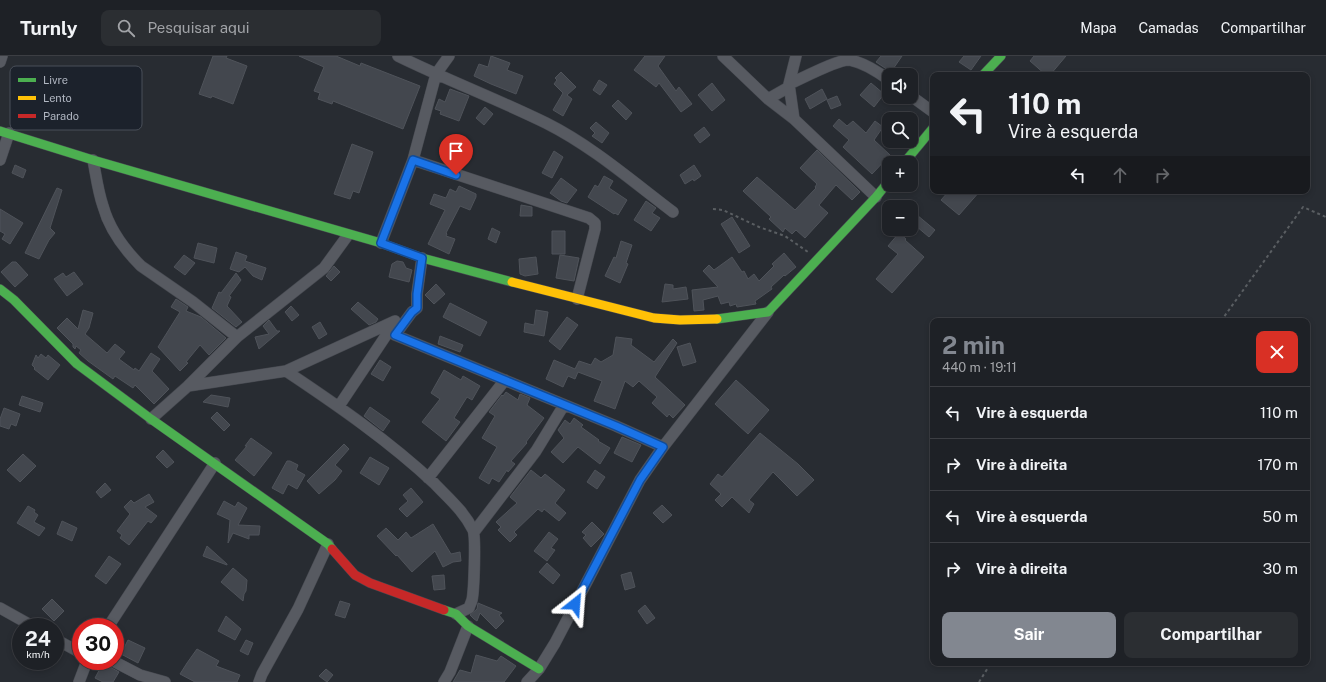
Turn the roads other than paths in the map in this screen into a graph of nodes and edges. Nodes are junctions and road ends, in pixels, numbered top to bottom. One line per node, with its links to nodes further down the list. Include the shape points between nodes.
1 (2, 56): 7 (street)
2 (398, 56): 9 (street)
3 (449, 56): 9 (street)
4 (723, 56): 12 (street)
5 (796, 56): 11 (street)
6 (1001, 56): 8 (street)
7 (0, 62)
8 (986, 72)
9 (436, 74): 21 (street); 24 (street, via 553,127 594,152)
10 (882, 75): 11 (street, via 874,69 848,60 829,66)
11 (789, 86): 12 (street); 15 (street)
12 (768, 99): 15 (street)
13 (918, 101): 14 (street)
14 (930, 110)
15 (794, 118): 23 (street)
16 (4, 132): 19 (street); 20 (street)
17 (930, 132): 18 (street)
18 (910, 156)
19 (0, 160)
20 (93, 160): 25 (street); 33 (street, via 103,206 112,227 134,259)
21 (413, 160): 26 (street); 29 (street, via 589,218 595,223)
22 (882, 190): 23 (street)
23 (876, 197): 30 (street)
24 (673, 212)
25 (348, 235): 26 (street); 33 (street, via 324,268)
26 (381, 243): 27 (street)
27 (422, 258): 29 (street); 32 (street, via 417,308)
28 (0, 289): 39 (street, via 77,364)
29 (577, 299): 30 (street, via 654,318 680,320 717,319)
30 (768, 312): 40 (street)
31 (395, 321): 32 (street); 34 (street); 38 (street)
32 (395, 335): 35 (street)
33 (237, 337): 36 (street)
34 (286, 371): 36 (street); 38 (street)
35 (504, 380): 37 (street); 42 (street)
36 (188, 386): 39 (street)
37 (564, 405): 40 (street); 43 (street, via 536,451)
38 (339, 406): 42 (street)
39 (151, 419): 41 (street)
40 (663, 447): 51 (street, via 640,480)
41 (215, 463): 44 (street); 48 (street)
42 (428, 478): 43 (street, via 455,504)
43 (474, 532): 46 (street, via 472,599 469,608)
44 (328, 544): 46 (street, via 355,575 370,583); 55 (street, via 298,609)
45 (0, 608): 47 (street)
46 (456, 614): 49 (street)
47 (18, 618)
48 (114, 618)
49 (468, 626): 51 (street); 56 (street)
50 (124, 667): 54 (street, via 140,675)
51 (539, 669): 57 (street)
52 (84, 670): 53 (street)
53 (79, 682)
54 (165, 682)
55 (259, 682)
56 (444, 682)
57 (527, 682)

